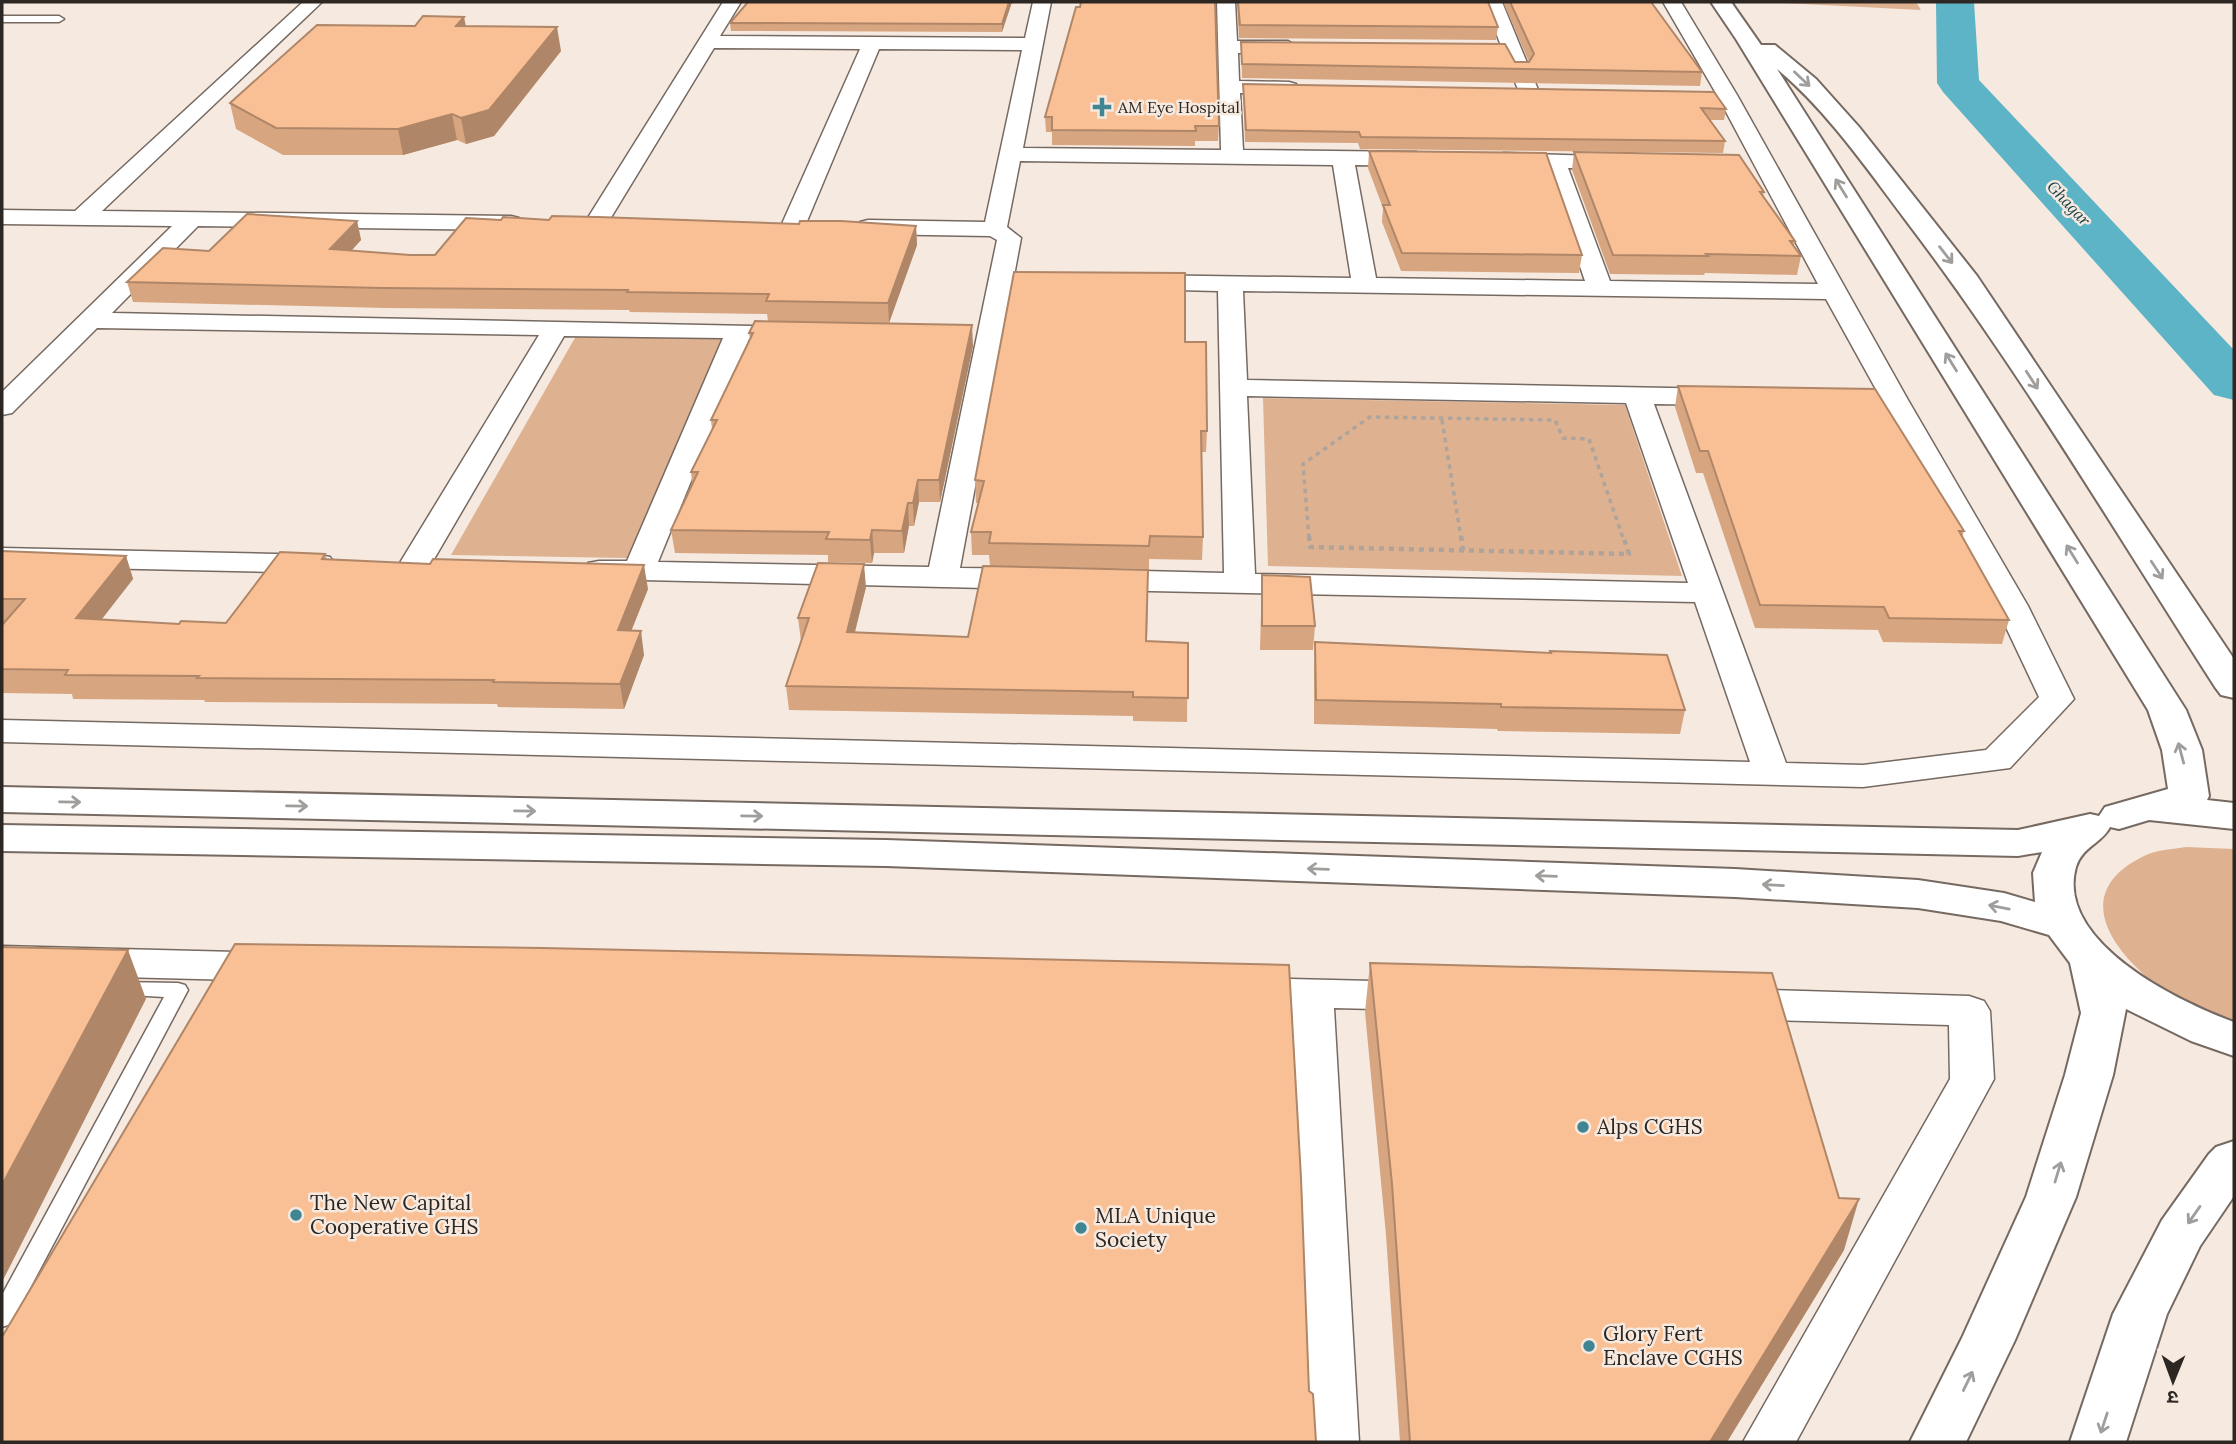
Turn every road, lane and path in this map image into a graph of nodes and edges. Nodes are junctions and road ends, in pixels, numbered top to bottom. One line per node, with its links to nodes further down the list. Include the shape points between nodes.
1 (313, 2): 35 (street)
2 (732, 2): 11 (street)
3 (1041, 2): 13 (street)
4 (1226, 2): 14 (street)
5 (1493, 2): 17 (street)
6 (1672, 2): 24 (street)
7 (1721, 2): 10 (street)
8 (2, 19): 9 (lane)
9 (59, 19)
10 (1747, 39): 71 (street, one-way to 71, via 1775,55 1815,92 1967,282); 76 (street, one-way to 10, via 2189,796 2182,750 2167,710)
11 (707, 42): 12 (street); 39 (street)
12 (872, 43): 13 (street); 42 (street)
13 (1033, 44): 25 (street)
14 (1228, 47): 15 (street); 18 (street)
15 (1309, 48)
16 (1485, 49): 17 (street)
17 (1512, 49): 21 (street)
18 (1230, 87): 19 (street); 26 (street)
19 (1311, 89)
20 (1502, 92): 21 (street)
21 (1529, 92): 22 (street)
22 (1556, 92)
23 (1701, 95): 24 (street)
24 (1727, 95): 33 (street)
25 (1010, 154): 26 (street); 45 (street)
26 (1232, 157): 27 (street)
27 (1343, 158): 28 (street); 48 (street)
28 (1436, 159)
29 (1489, 160): 30 (street)
30 (1555, 161): 31 (street); 49 (street)
31 (1639, 162)
32 (1736, 163): 33 (street)
33 (1764, 163): 50 (street)
34 (2, 217): 35 (street)
35 (81, 218): 36 (street)
36 (192, 219): 37 (street); 51 (street)
37 (540, 223)
38 (568, 224): 39 (street)
39 (596, 224): 40 (street)
40 (622, 224)
41 (767, 226): 42 (street)
42 (793, 226): 43 (street)
43 (820, 227)
44 (847, 227): 45 (street)
45 (995, 229): 56 (street, via 1009,237 1015,281)
46 (1109, 282): 47 (street)
47 (1230, 284): 48 (street); 57 (street)
48 (1365, 286): 49 (street)
49 (1600, 289): 50 (street)
50 (1835, 292): 73 (street, via 1880,400 2012,606 2057,699 1997,760 1863,776)
51 (90, 320): 52 (street); 60 (street)
52 (556, 328): 53 (street); 65 (street, via 400,566)
53 (739, 331): 54 (street); 67 (street)
54 (822, 332)
55 (962, 334): 56 (street)
56 (990, 335): 68 (street)
57 (1233, 388): 58 (street); 69 (street)
58 (1637, 396): 59 (street); 70 (street)
59 (1745, 398)
60 (2, 407)
61 (1441, 418): 62 (path); 62 (path, via 1370,417 1303,464 1310,547); 62 (path, via 1555,420 1563,438 1589,439 1629,554)
62 (1464, 551)
63 (2, 557): 64 (street)
64 (345, 565)
65 (453, 567)
66 (572, 569): 67 (street)
67 (638, 571): 68 (street)
68 (943, 577): 69 (street)
69 (1240, 583): 70 (street)
70 (1708, 593): 73 (street)
71 (2234, 687)
72 (2, 731): 73 (street)
73 (1772, 774)
74 (2, 800): 76 (street, one-way to 76, via 2018,843)
75 (2234, 816): 76 (street, via 2173,810)
76 (2102, 823): 78 (street, via 2062,850 2056,863 2053,892)
77 (2, 838): 78 (street, one-way to 77, via 2004,907 1918,894 1735,883 886,853)
78 (2078, 942): 86 (street, via 2119,983 2154,1006); 91 (street, one-way to 78, via 1989,1340 2051,1197 2089,1075 2104,1013)
79 (2, 960): 80 (street)
80 (307, 967)
81 (97, 989): 88 (lane, via 178,990)
82 (1202, 991): 83 (street)
83 (1312, 994): 84 (street); 89 (street)
84 (1451, 997)
85 (1702, 1004): 90 (street, via 1969,1011 1972,1079)
86 (2234, 1040)
87 (2234, 1160): 92 (street, one-way to 92, via 2180,1234 2140,1314)
88 (2, 1317)
89 (1333, 1442)
90 (1769, 1442)
91 (1938, 1442)
92 (2098, 1442)

